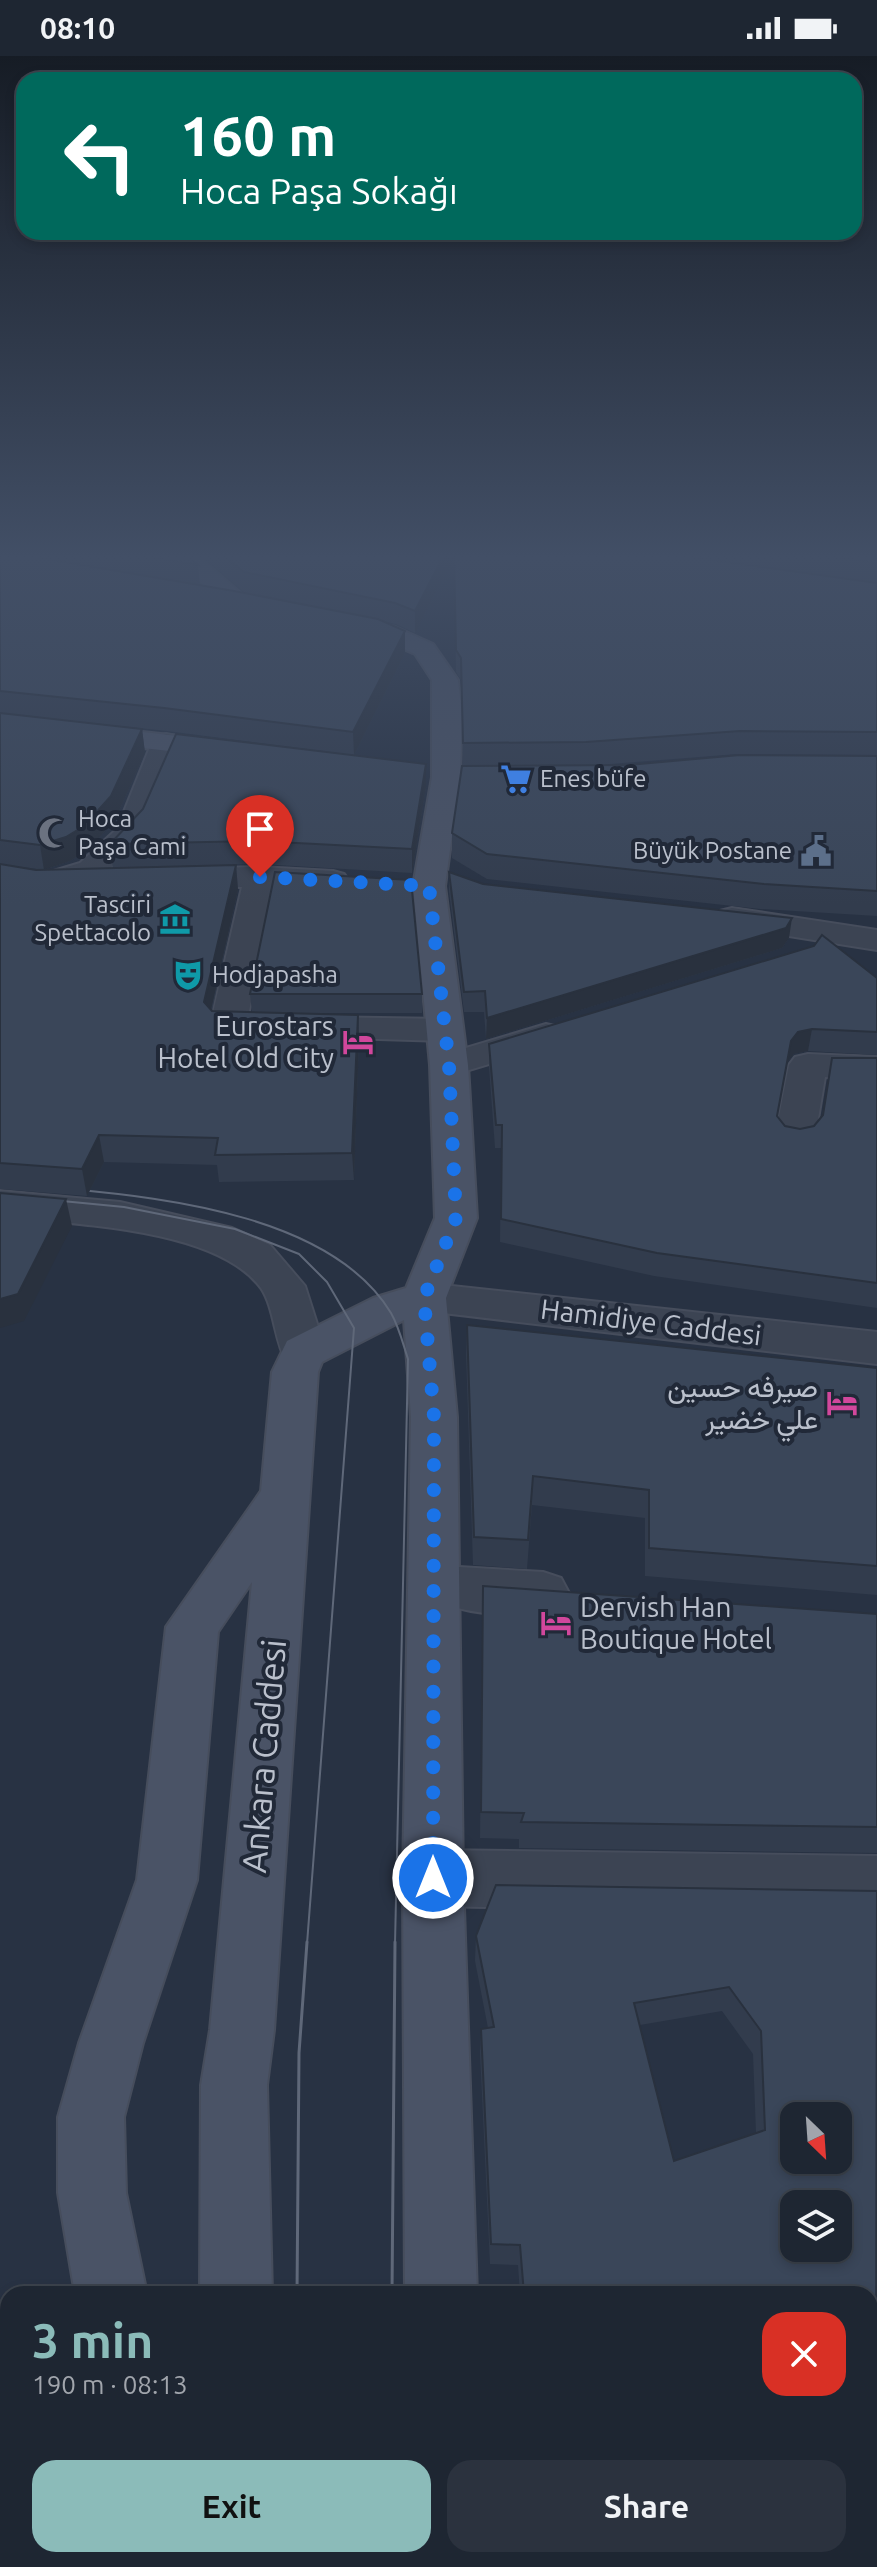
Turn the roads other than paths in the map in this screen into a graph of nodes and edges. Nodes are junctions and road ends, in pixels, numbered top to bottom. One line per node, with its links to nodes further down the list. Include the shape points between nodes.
1 (438, 670): 7 (main road, via 445,680 448,714)
2 (0, 724): 3 (main road)
3 (166, 742): 4 (main road); 8 (street, via 131,833 91,870)
4 (259, 753)
5 (0, 876): 8 (street)
6 (260, 877): 7 (street, via 377,883); 8 (street); 15 (street, via 228,1026)
7 (440, 877): 15 (main road)
8 (41, 882): 9 (street)
9 (0, 897)
10 (704, 916): 11 (street)
11 (815, 928): 12 (street); 13 (street)
12 (876, 940)
13 (797, 958)
14 (585, 1023): 15 (street)
15 (447, 1047): 19 (main road, via 456,1218)
16 (877, 1068): 17 (street, via 808,1065)
17 (795, 1137)
18 (0, 1204): 21 (street, via 120,1215 217,1238 255,1255 283,1286)
19 (424, 1298): 20 (street, Hamidiye Caddesi); 21 (main road, via 389,1309); 25 (main road, via 434,1417)
20 (877, 1348)
21 (303, 1352): 22 (main road, Ankara Caddesi, via 295,1372)
22 (285, 1495): 27 (main road, via 192,1627 167,1880 91,2117 92,2193); 28 (main road, Ankara Caddesi, via 234,2085)
23 (459, 1588): 24 (street)
24 (585, 1596)
25 (433, 1878): 26 (street); 29 (main road)
26 (877, 1885)
27 (109, 2286)
28 (236, 2286)
29 (441, 2286)

